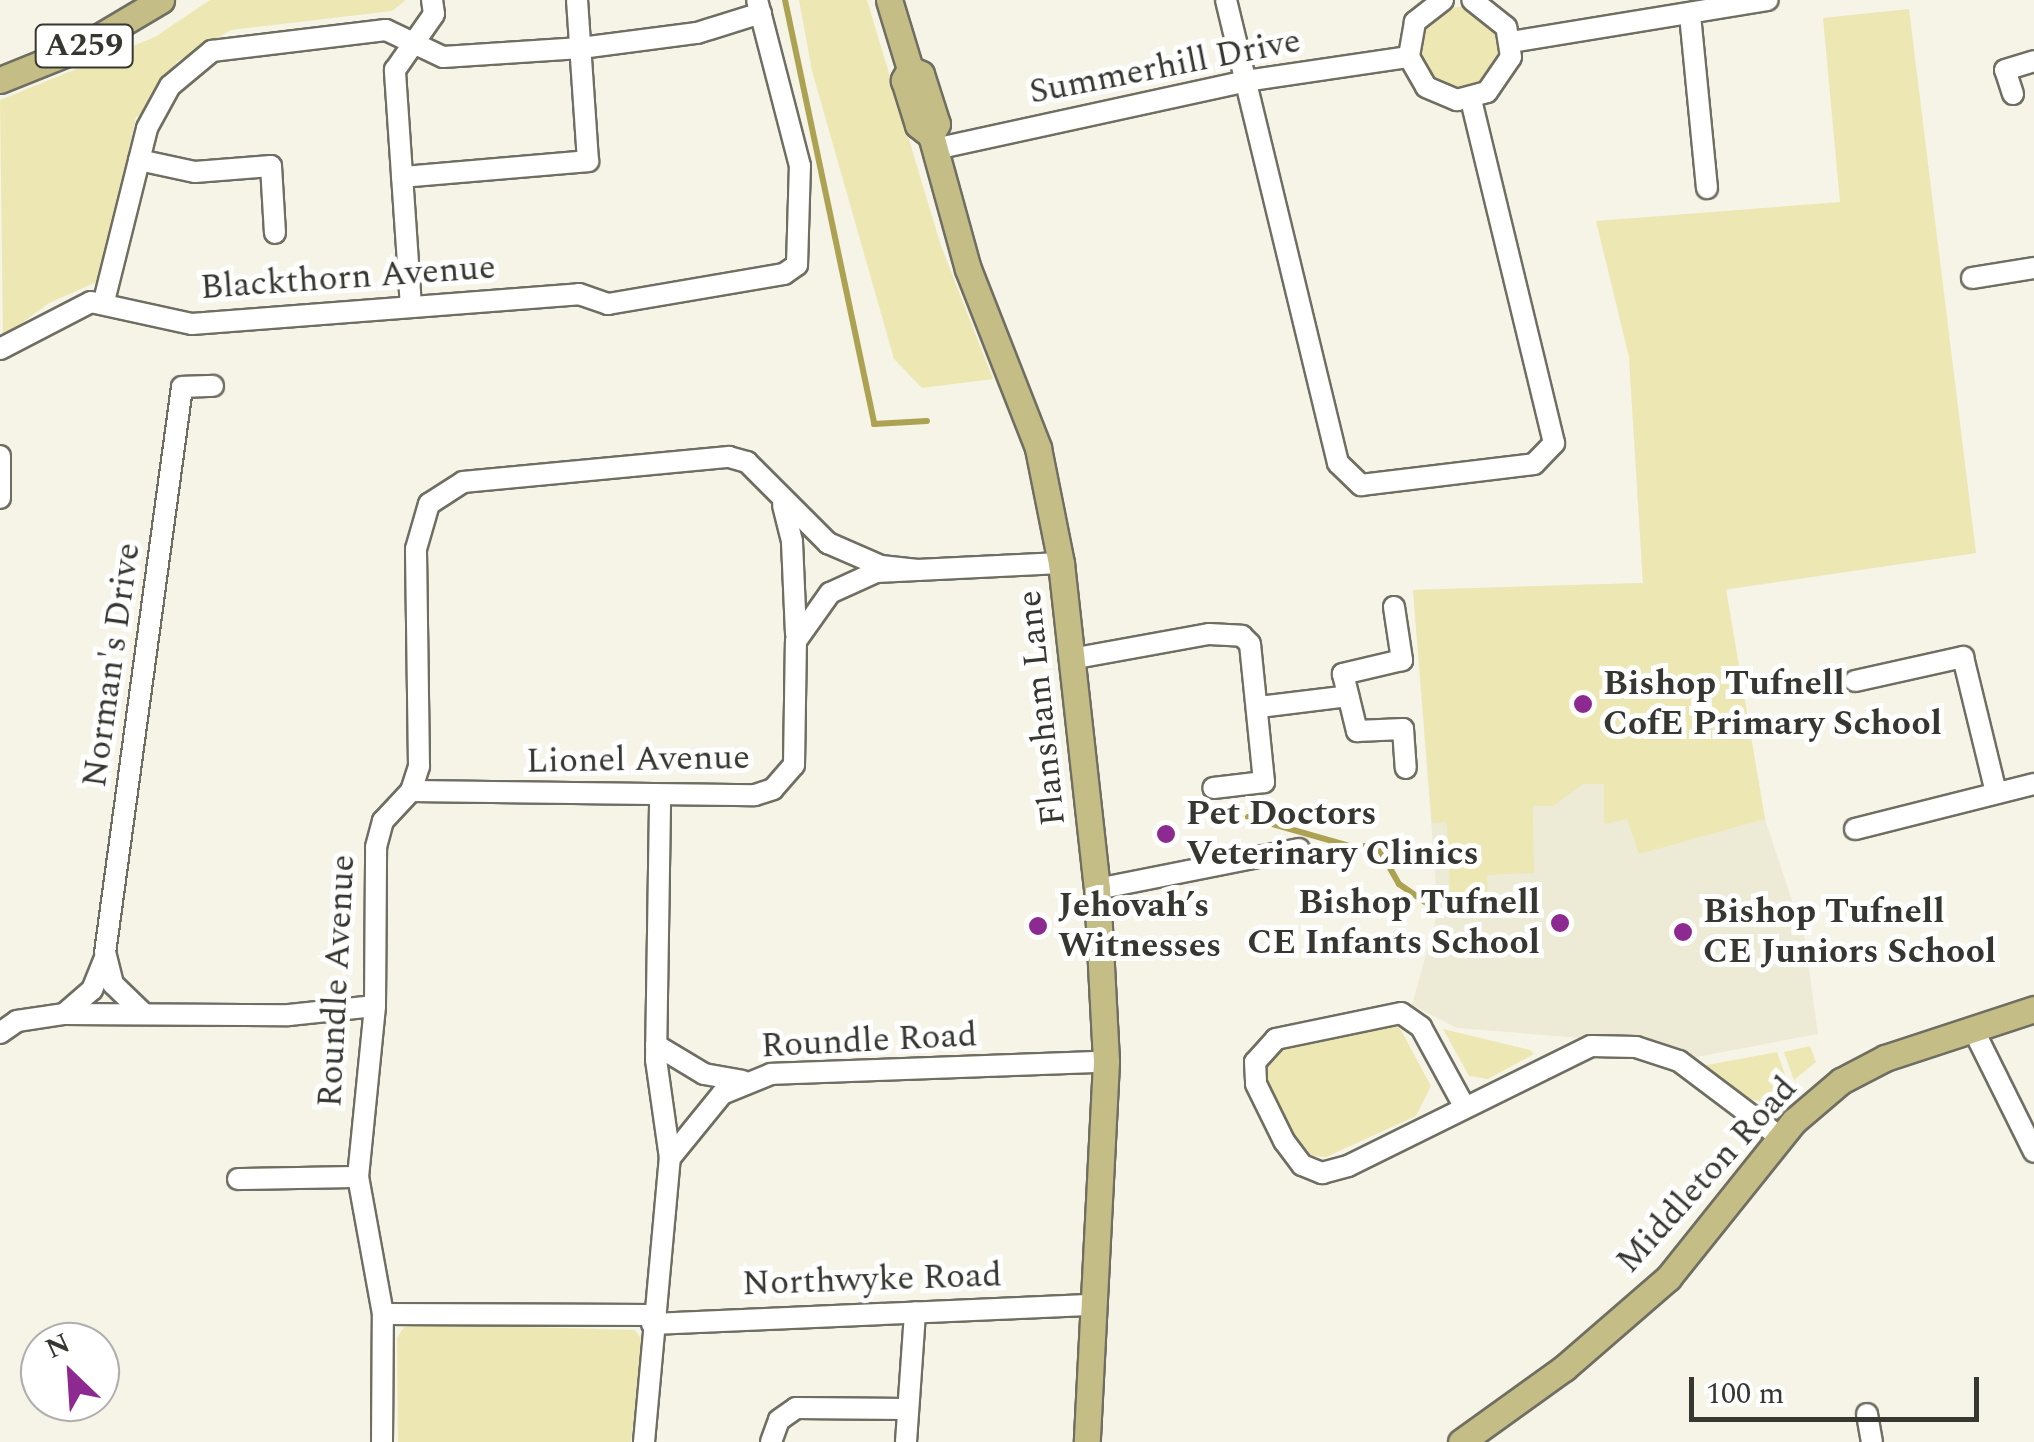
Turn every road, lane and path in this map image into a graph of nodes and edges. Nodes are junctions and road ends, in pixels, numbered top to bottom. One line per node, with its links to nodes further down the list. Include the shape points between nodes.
1 (161, 0): 16 (main road, A259, via 82,47)
2 (432, 0): 12 (street, via 434,14)
3 (577, 0): 13 (street)
4 (889, 0): 20 (main road, Flansham Lane, via 910,68 904,80 918,125)
5 (1226, 0): 17 (street)
6 (1443, 0): 14 (street, via 1415,22)
7 (1472, 0): 11 (street, via 1498,16)
8 (1768, 0): 10 (street)
9 (759, 7): 13 (street, via 696,32); 28 (street, Blackthorn Avenue, via 800,166 796,265 784,274 608,304 580,294)
10 (1690, 15): 11 (street); 23 (street)
11 (1511, 42): 19 (street, via 1498,82)
12 (415, 43): 13 (street, via 443,57); 21 (street, via 386,30 212,52 170,86); 22 (street, via 395,70)
13 (581, 48): 22 (street, via 588,161)
14 (1409, 57): 17 (street, Summerhill Drive); 19 (street, via 1426,87)
15 (2034, 60): 18 (street, via 2005,70)
16 (0, 80)
17 (1246, 82): 19 (street, via 1338,463 1361,485 1534,464 1550,453 1554,431); 20 (street, Summerhill Drive)
18 (2013, 94)
19 (1472, 99)
20 (933, 142): 34 (main road, Flansham Lane, via 968,269 1038,448)
21 (139, 160): 24 (street, via 195,172 271,166); 27 (street)
22 (402, 178): 28 (street)
23 (1708, 188)
24 (275, 232)
25 (2034, 268): 26 (street)
26 (1972, 278)
27 (104, 301): 28 (street, Blackthorn Avenue, via 192,324); 29 (street, via 57,315)
28 (411, 307)
29 (0, 349)
30 (212, 386): 51 (street, Norman's Drive, via 182,387)
31 (0, 456): 32 (street)
32 (0, 498)
33 (781, 501): 35 (street, via 856,558); 37 (street, via 792,542); 45 (street, via 748,462 730,457 485,479 444,491 419,523 416,549 419,766)
34 (1061, 563): 35 (street); 38 (main road, Flansham Lane)
35 (918, 570): 37 (street, via 876,572 840,587 816,608)
36 (1394, 607): 40 (street, via 1402,660 1343,674)
37 (796, 642): 47 (street, Lionel Avenue, via 799,750 785,779 755,795)
38 (1071, 660): 41 (street, via 1209,634 1242,636 1250,644); 50 (main road, Flansham Lane)
39 (1855, 682): 46 (street, via 1963,656)
40 (1348, 696): 41 (street); 42 (street, via 1357,731 1403,728)
41 (1258, 707): 44 (street, via 1264,782)
42 (1406, 768)
43 (2034, 784): 46 (street)
44 (1213, 788)
45 (411, 791): 47 (street, Lionel Avenue); 52 (street, Roundle Avenue, via 383,820 376,847)
46 (1996, 792): 48 (street)
47 (660, 797): 58 (street)
48 (1855, 829)
49 (1299, 849): 50 (street)
50 (1097, 889): 59 (main road, Flansham Lane)
51 (106, 953): 54 (street, Norman's Drive, via 92,990); 55 (street, via 113,984)
52 (375, 1006): 55 (street, via 288,1015); 65 (street, Roundle Avenue)
53 (2034, 1009): 56 (main road, Middleton Road)
54 (64, 1014): 55 (street); 57 (street, via 17,1021)
55 (144, 1014)
56 (1974, 1029): 62 (main road, Middleton Road, via 1861,1068); 63 (street)
57 (0, 1033)
58 (656, 1045): 60 (street, via 704,1074); 64 (street)
59 (1106, 1062): 60 (street, Roundle Road, via 771,1074); 67 (main road, Flansham Lane)
60 (742, 1081): 64 (street, Roundle Road, via 702,1113)
61 (1464, 1106): 61 (street, via 1322,1174 1302,1165 1284,1141 1256,1084 1255,1062 1276,1039 1401,1014 1422,1027); 62 (street, via 1571,1053 1620,1046 1679,1062)
62 (1780, 1137): 78 (main road, Middleton Road, via 1656,1290)
63 (2034, 1152)
64 (670, 1158): 70 (street)
65 (358, 1177): 66 (street); 69 (street, Roundle Avenue)
66 (238, 1179)
67 (1094, 1305): 68 (street, Northwyke Road); 77 (main road, Flansham Lane)
68 (914, 1312): 70 (street, Northwyke Road); 71 (street)
69 (383, 1314): 70 (street, Northwyke Road); 73 (street, Roundle Avenue)
70 (652, 1320): 74 (street)
71 (906, 1409): 75 (street, via 796,1408 779,1420); 76 (street)
72 (1867, 1414): 79 (street)
73 (382, 1442)
74 (644, 1442)
75 (771, 1442)
76 (906, 1442)
77 (1087, 1442)
78 (1462, 1442)
79 (1872, 1442)

